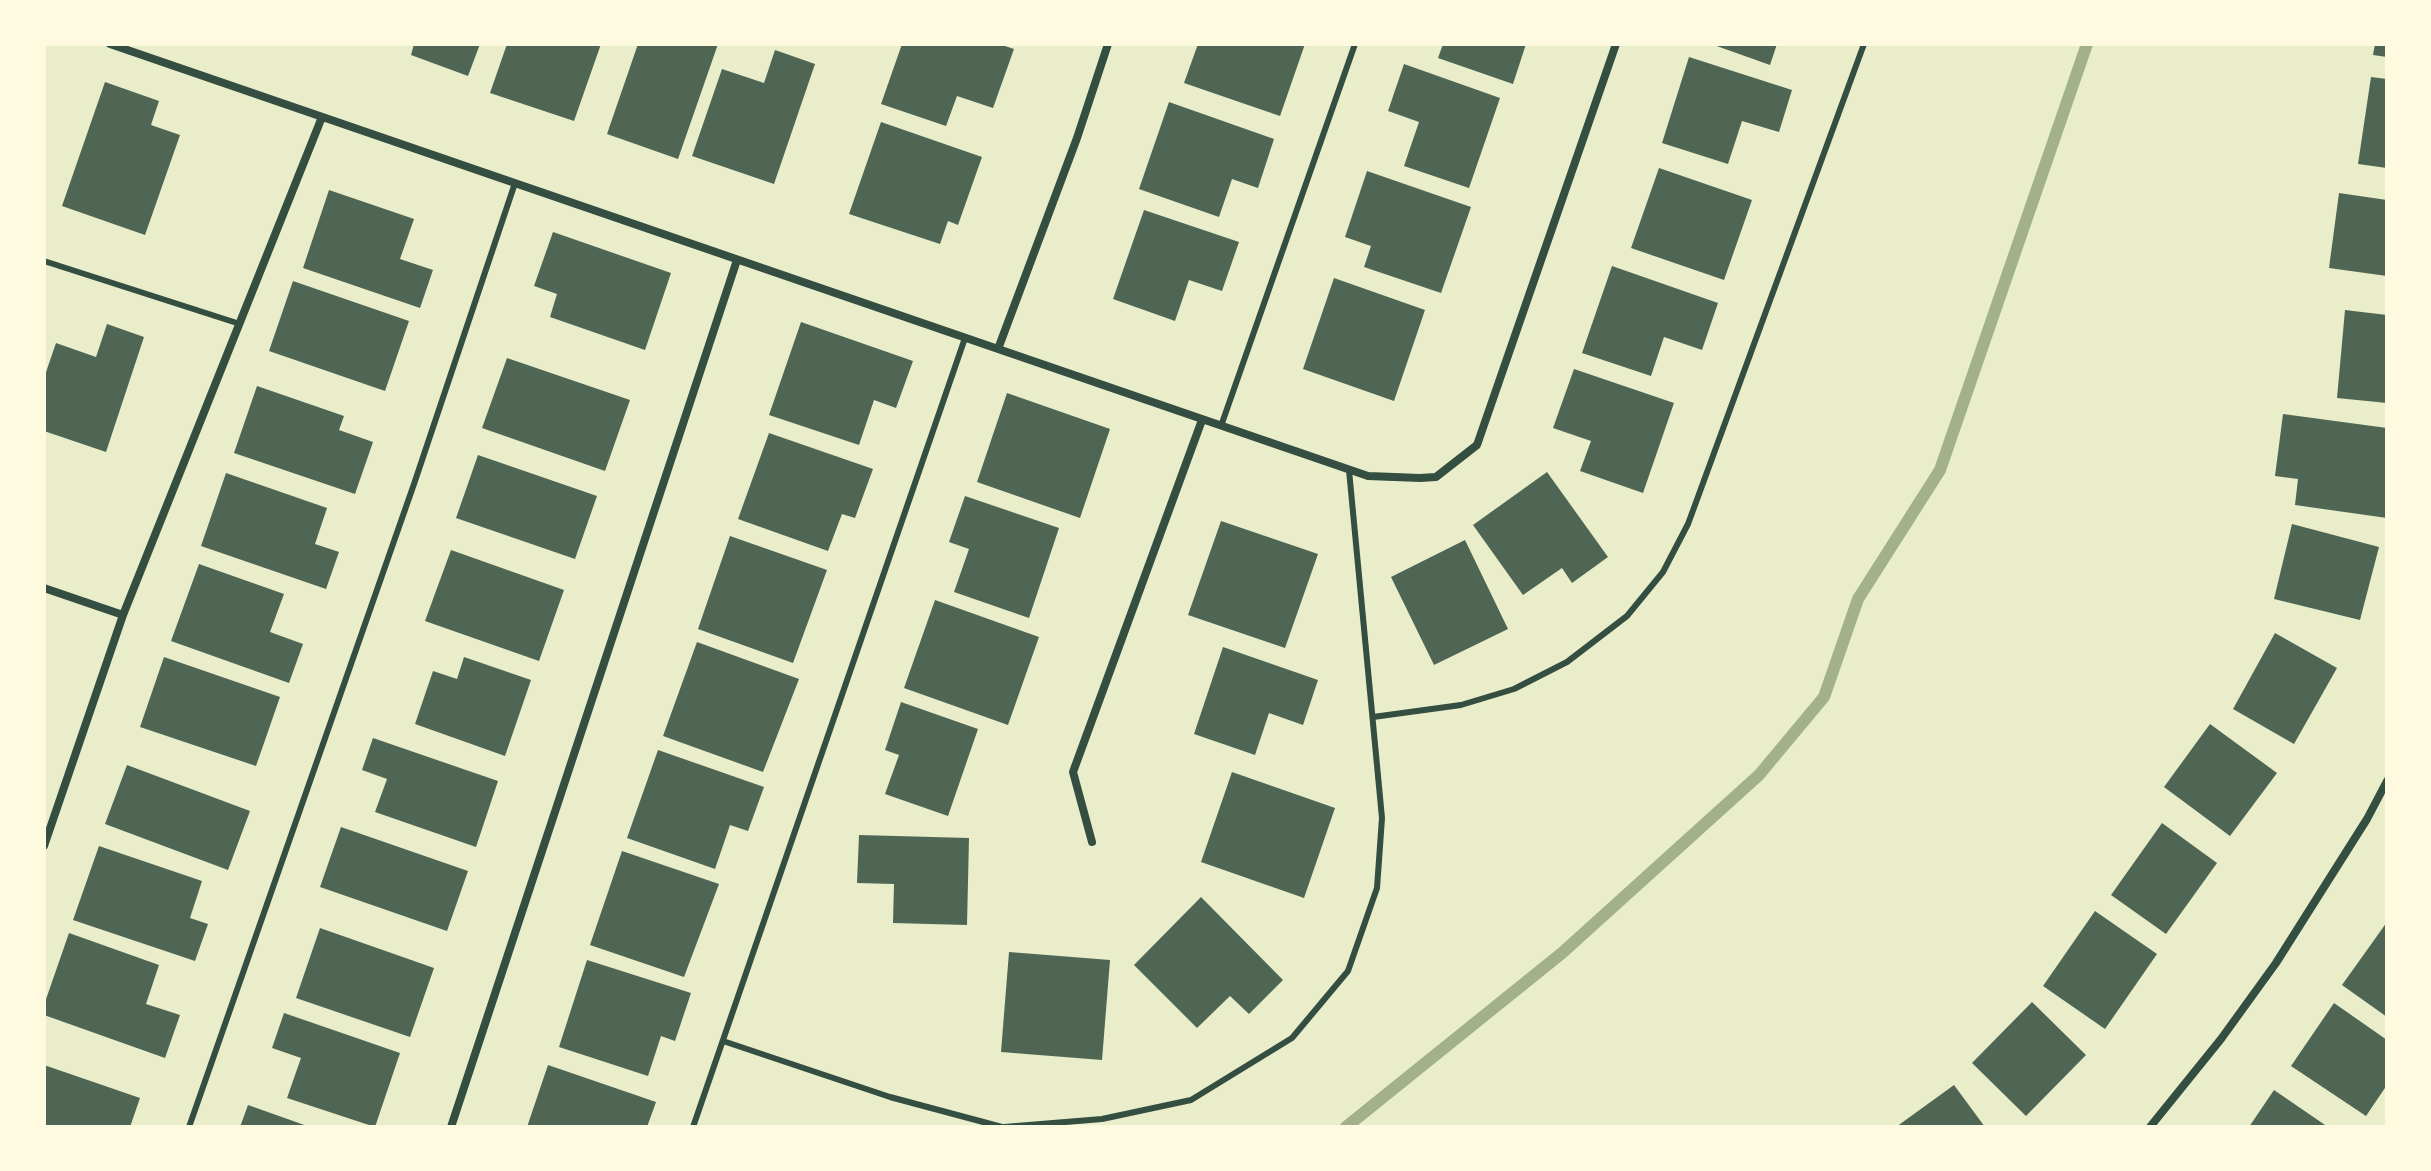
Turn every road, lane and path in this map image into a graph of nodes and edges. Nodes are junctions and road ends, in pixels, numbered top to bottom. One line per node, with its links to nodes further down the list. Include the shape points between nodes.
1 (110, 44): 6 (street)
2 (1108, 44): 12 (street)
3 (1355, 44): 14 (lane)
4 (1616, 44): 15 (street, via 1477,445 1436,477 1368,476)
5 (1864, 44): 18 (lane, via 1688,524 1663,572 1627,616 1567,662 1514,689 1461,705)
6 (322, 117): 7 (street); 10 (street)
7 (515, 183): 8 (street); 23 (lane)
8 (737, 260): 11 (street); 24 (street)
9 (44, 261): 10 (lane)
10 (240, 324): 17 (street)
11 (965, 338): 12 (street); 22 (lane)
12 (998, 349): 13 (street)
13 (1202, 420): 14 (street); 20 (street, via 1073,772)
14 (1221, 426): 15 (street)
15 (1349, 470): 18 (lane)
16 (44, 588): 17 (street)
17 (123, 615): 21 (street)
18 (1373, 717): 26 (lane, via 1382,818 1377,888 1348,971 1292,1038 1191,1100 1102,1119)
19 (2387, 781): 27 (street, via 2276,963)
20 (1092, 842)
21 (44, 846)
22 (723, 1041): 25 (lane); 26 (lane, via 890,1097)
23 (189, 1127)
24 (451, 1127)
25 (693, 1127)
26 (1003, 1127)
27 (2150, 1127)

